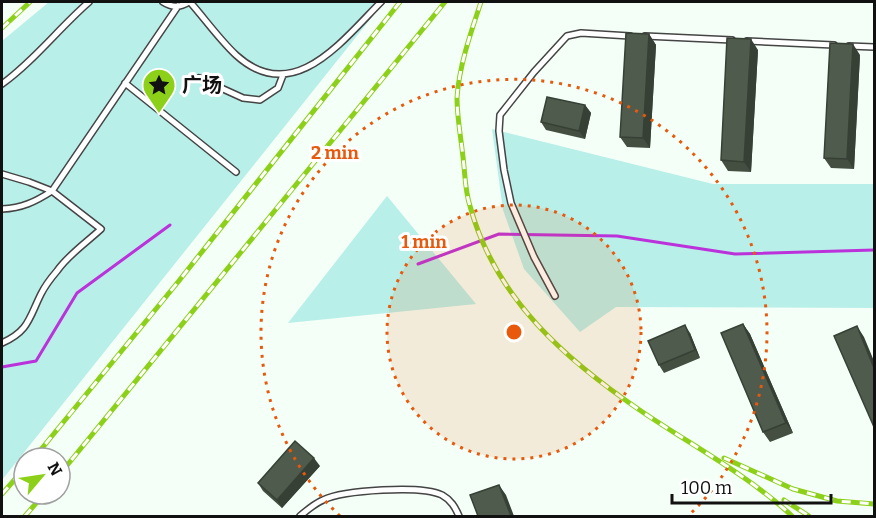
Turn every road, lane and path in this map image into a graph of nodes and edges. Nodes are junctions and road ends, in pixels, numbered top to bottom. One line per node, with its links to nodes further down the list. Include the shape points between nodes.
1 (89, 2): 10 (lane)
2 (163, 2): 5 (lane)
3 (190, 2): 5 (lane); 7 (lane, via 235,54 261,70)
4 (381, 2): 7 (lane, via 316,63)
5 (178, 6): 9 (lane)
6 (874, 47): 15 (lane, via 581,33 567,36 500,114 499,131 515,213)
7 (283, 75): 8 (lane, via 278,88 260,100 243,98)
8 (199, 78)
9 (125, 83): 11 (lane); 13 (lane)
10 (2, 84)
11 (236, 172)
12 (2, 174): 13 (lane)
13 (52, 191): 14 (lane, via 20,208); 16 (lane, via 101,229 58,268 40,294 24,329)
14 (2, 209)
15 (555, 296)
16 (2, 343)
17 (300, 516): 18 (lane, via 331,497 384,490 434,492 448,499)
18 (459, 516)

